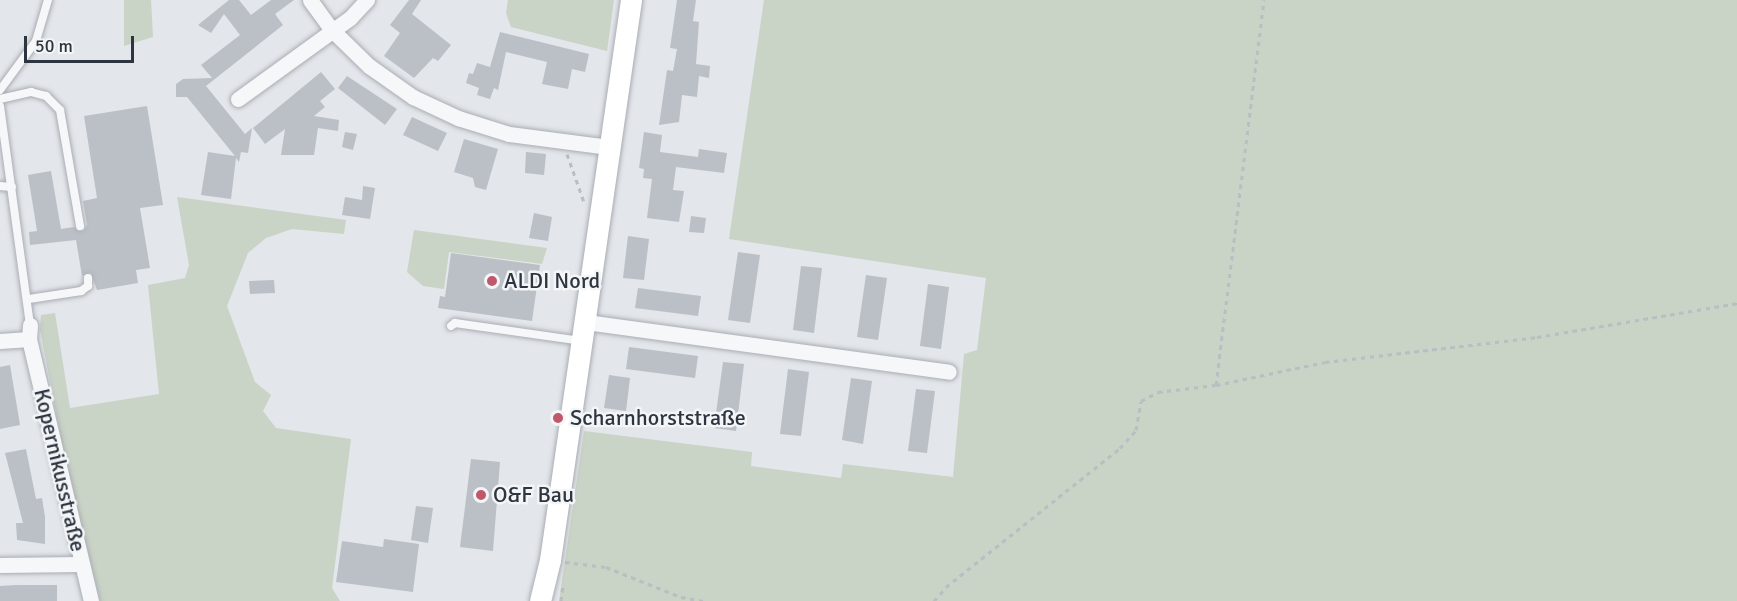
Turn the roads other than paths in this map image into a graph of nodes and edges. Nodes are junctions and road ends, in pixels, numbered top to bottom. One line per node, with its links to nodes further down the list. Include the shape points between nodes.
1 (48, 0): 6 (lane, via 36,41)
2 (310, 0): 5 (street)
3 (367, 0): 5 (street)
4 (631, 0): 10 (street)
5 (332, 30): 8 (street); 10 (street, via 369,66 422,101 490,129)
6 (0, 90)
7 (0, 99): 13 (lane, via 31,92 46,96 60,110)
8 (238, 99)
9 (0, 106): 12 (lane)
10 (609, 147): 18 (street)
11 (0, 186): 12 (lane)
12 (12, 187): 15 (lane)
13 (80, 226)
14 (88, 278): 15 (lane, via 88,286 81,291)
15 (29, 299): 17 (lane)
16 (451, 326): 18 (lane, via 455,323)
17 (30, 332): 19 (street); 21 (street, Kopernikusstraße)
18 (584, 332): 20 (street); 23 (street)
19 (0, 341)
20 (949, 372)
21 (81, 564): 22 (street); 24 (street, Kopernikusstraße)
22 (0, 565)
23 (543, 595)
24 (91, 601)

